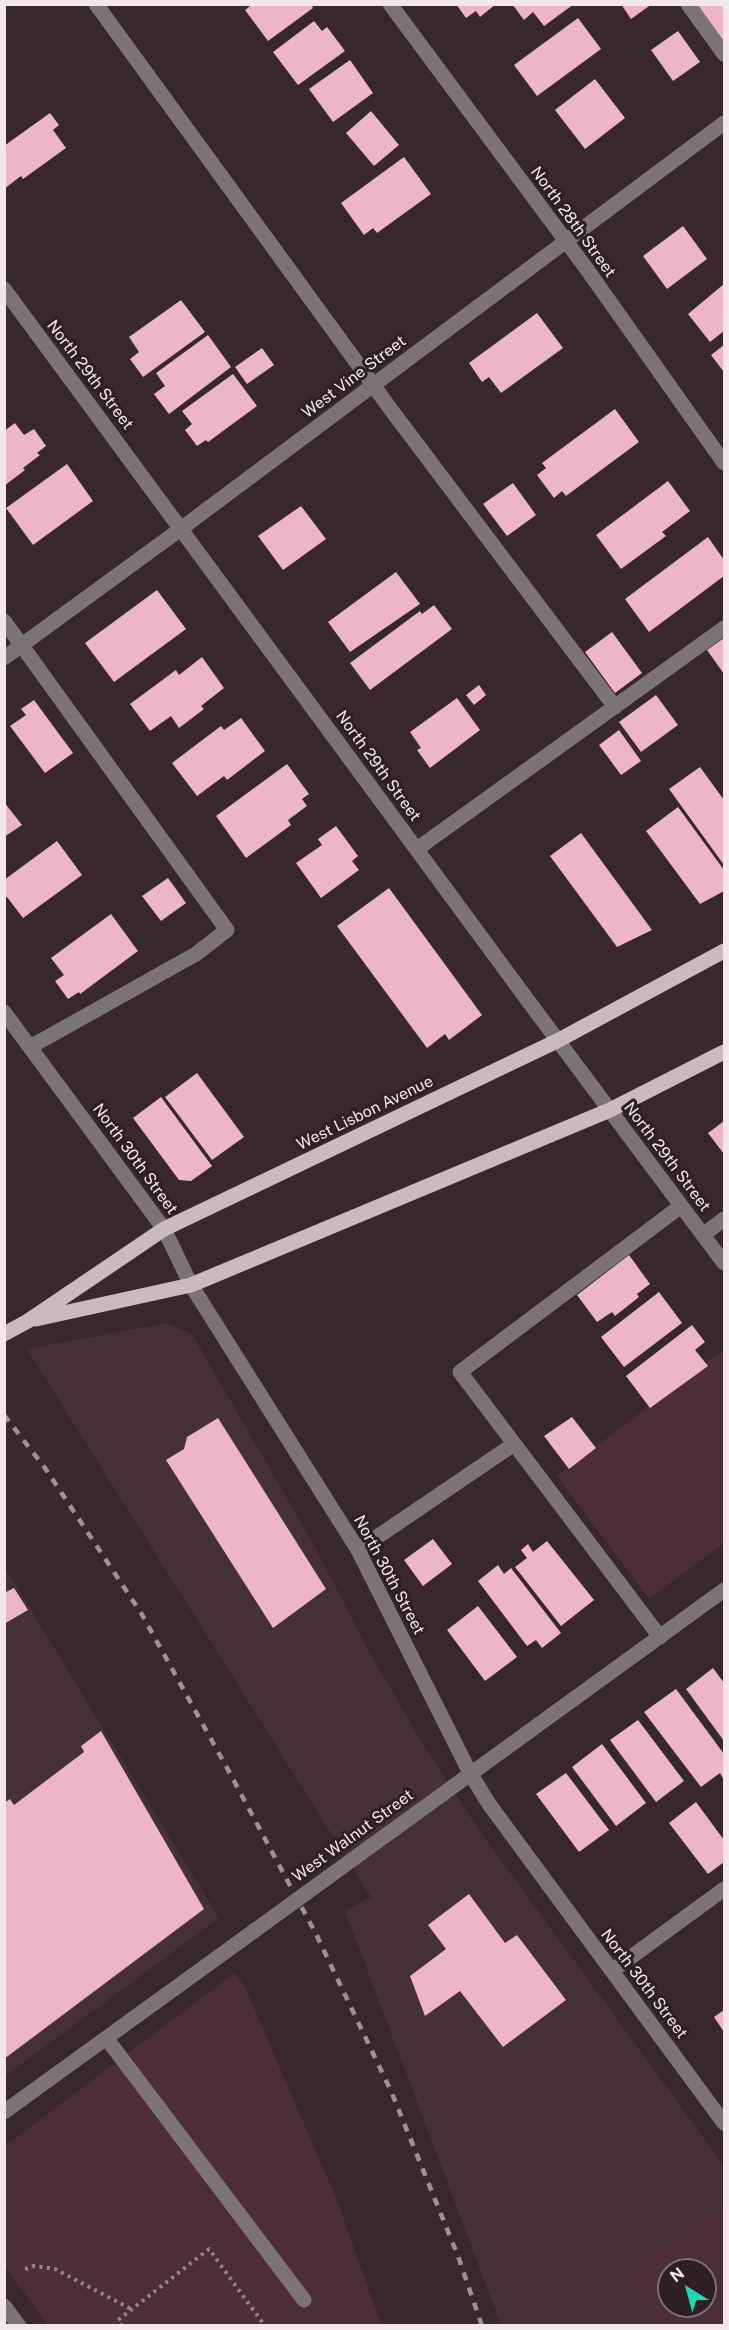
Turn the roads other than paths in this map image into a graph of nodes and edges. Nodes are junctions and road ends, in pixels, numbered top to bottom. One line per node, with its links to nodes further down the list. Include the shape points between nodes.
1 (96, 4): 8 (street)
2 (390, 4): 6 (street, North 28th Street)
3 (688, 4): 4 (street)
4 (724, 54)
5 (724, 123): 6 (street, West Vine Street)
6 (566, 242): 8 (street, West Vine Street); 9 (street, North 28th Street)
7 (4, 289): 10 (street, North 29th Street)
8 (373, 385): 10 (street, West Vine Street); 15 (street)
9 (724, 463)
10 (182, 528): 13 (street, West Vine Street); 16 (street, North 29th Street)
11 (4, 621): 13 (street)
12 (724, 628): 15 (street)
13 (22, 645): 14 (street, West Vine Street); 20 (street, via 227,930 196,954)
14 (4, 658)
15 (615, 707): 16 (street)
16 (417, 849): 19 (street, North 29th Street)
17 (724, 951): 19 (main road, West Lisbon Avenue)
18 (4, 1012): 20 (street, North 30th Street)
19 (557, 1041): 22 (street, North 29th Street); 25 (main road, West Lisbon Avenue)
20 (30, 1047): 25 (street, North 30th Street)
21 (724, 1052): 22 (main road, West Lisbon Avenue)
22 (610, 1110): 23 (street, North 29th Street); 28 (main road, West Lisbon Avenue)
23 (681, 1206): 26 (street, North 29th Street); 31 (street, via 460,1372)
24 (724, 1219): 26 (street)
25 (164, 1229): 28 (street, North 30th Street); 29 (main road, West Lisbon Avenue)
26 (703, 1235): 27 (street, North 29th Street)
27 (724, 1263)
28 (191, 1285): 29 (main road, West Lisbon Avenue); 32 (street, North 30th Street)
29 (28, 1321): 30 (main road, West Lisbon Avenue)
30 (4, 1334)
31 (514, 1444): 32 (street); 34 (street)
32 (358, 1550): 35 (street, North 30th Street)
33 (724, 1590): 34 (street, West Walnut Street)
34 (660, 1637): 35 (street, West Walnut Street)
35 (470, 1773): 37 (street, North 30th Street, via 496,1815); 38 (street, West Walnut Street, bridge)
36 (724, 1889): 37 (street)
37 (612, 1971): 40 (street, North 30th Street)
38 (106, 2039): 39 (street, West Walnut Street); 41 (street)
39 (4, 2112)
40 (724, 2123)
41 (304, 2300)
42 (4, 2306): 43 (street)
43 (19, 2325)

